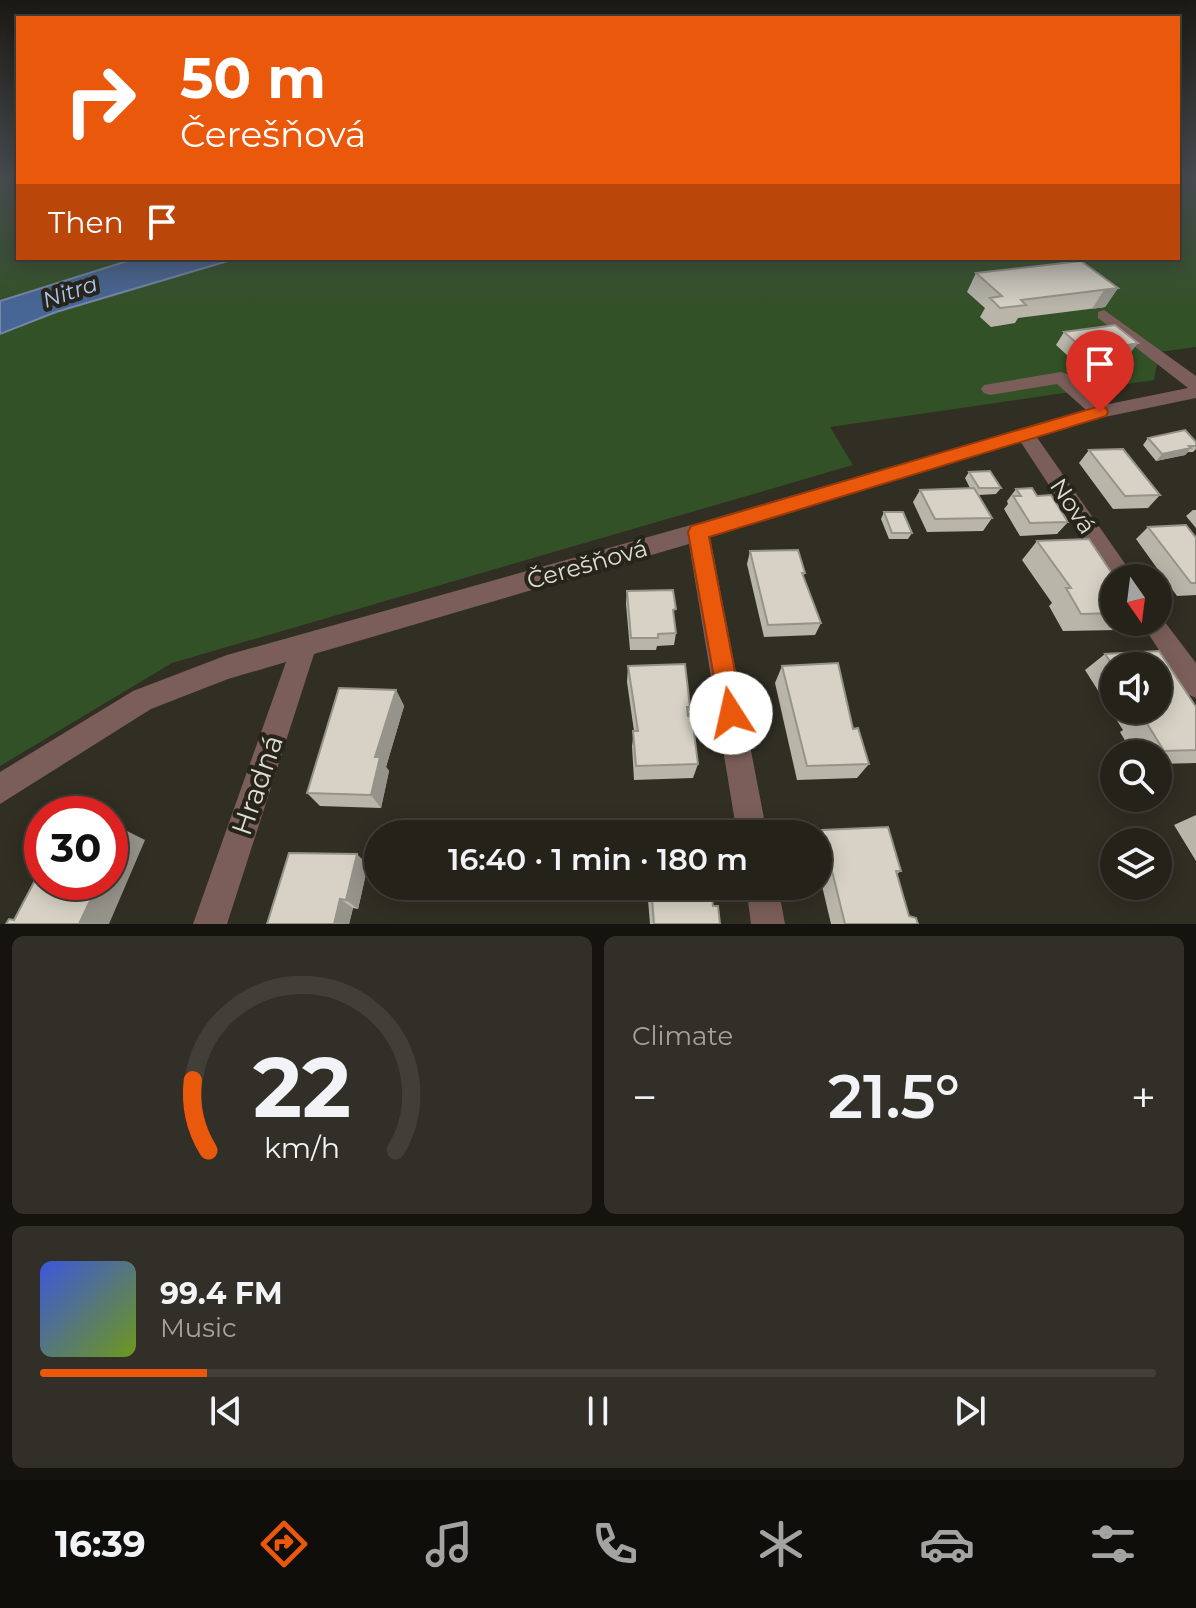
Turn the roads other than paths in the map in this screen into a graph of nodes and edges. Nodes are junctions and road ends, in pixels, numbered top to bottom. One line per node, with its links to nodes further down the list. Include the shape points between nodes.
1 (1104, 315): 2 (street)
2 (1196, 385)
3 (990, 389): 5 (street, via 1061,378)
4 (1196, 392): 5 (street, Čerešňová)
5 (1100, 412): 6 (street, Čerešňová)
6 (1024, 433): 7 (street, Čerešňová); 8 (street, Nová)
7 (698, 532): 10 (street, Čerešňová); 13 (street)
8 (1113, 564)
9 (1163, 636): 11 (street)
10 (304, 646): 12 (street, Čerešňová, via 227,667 142,700); 15 (street, Hradná)
11 (1196, 685)
12 (0, 789)
13 (749, 820)
14 (764, 900): 16 (street)
15 (210, 924)
16 (768, 924)

